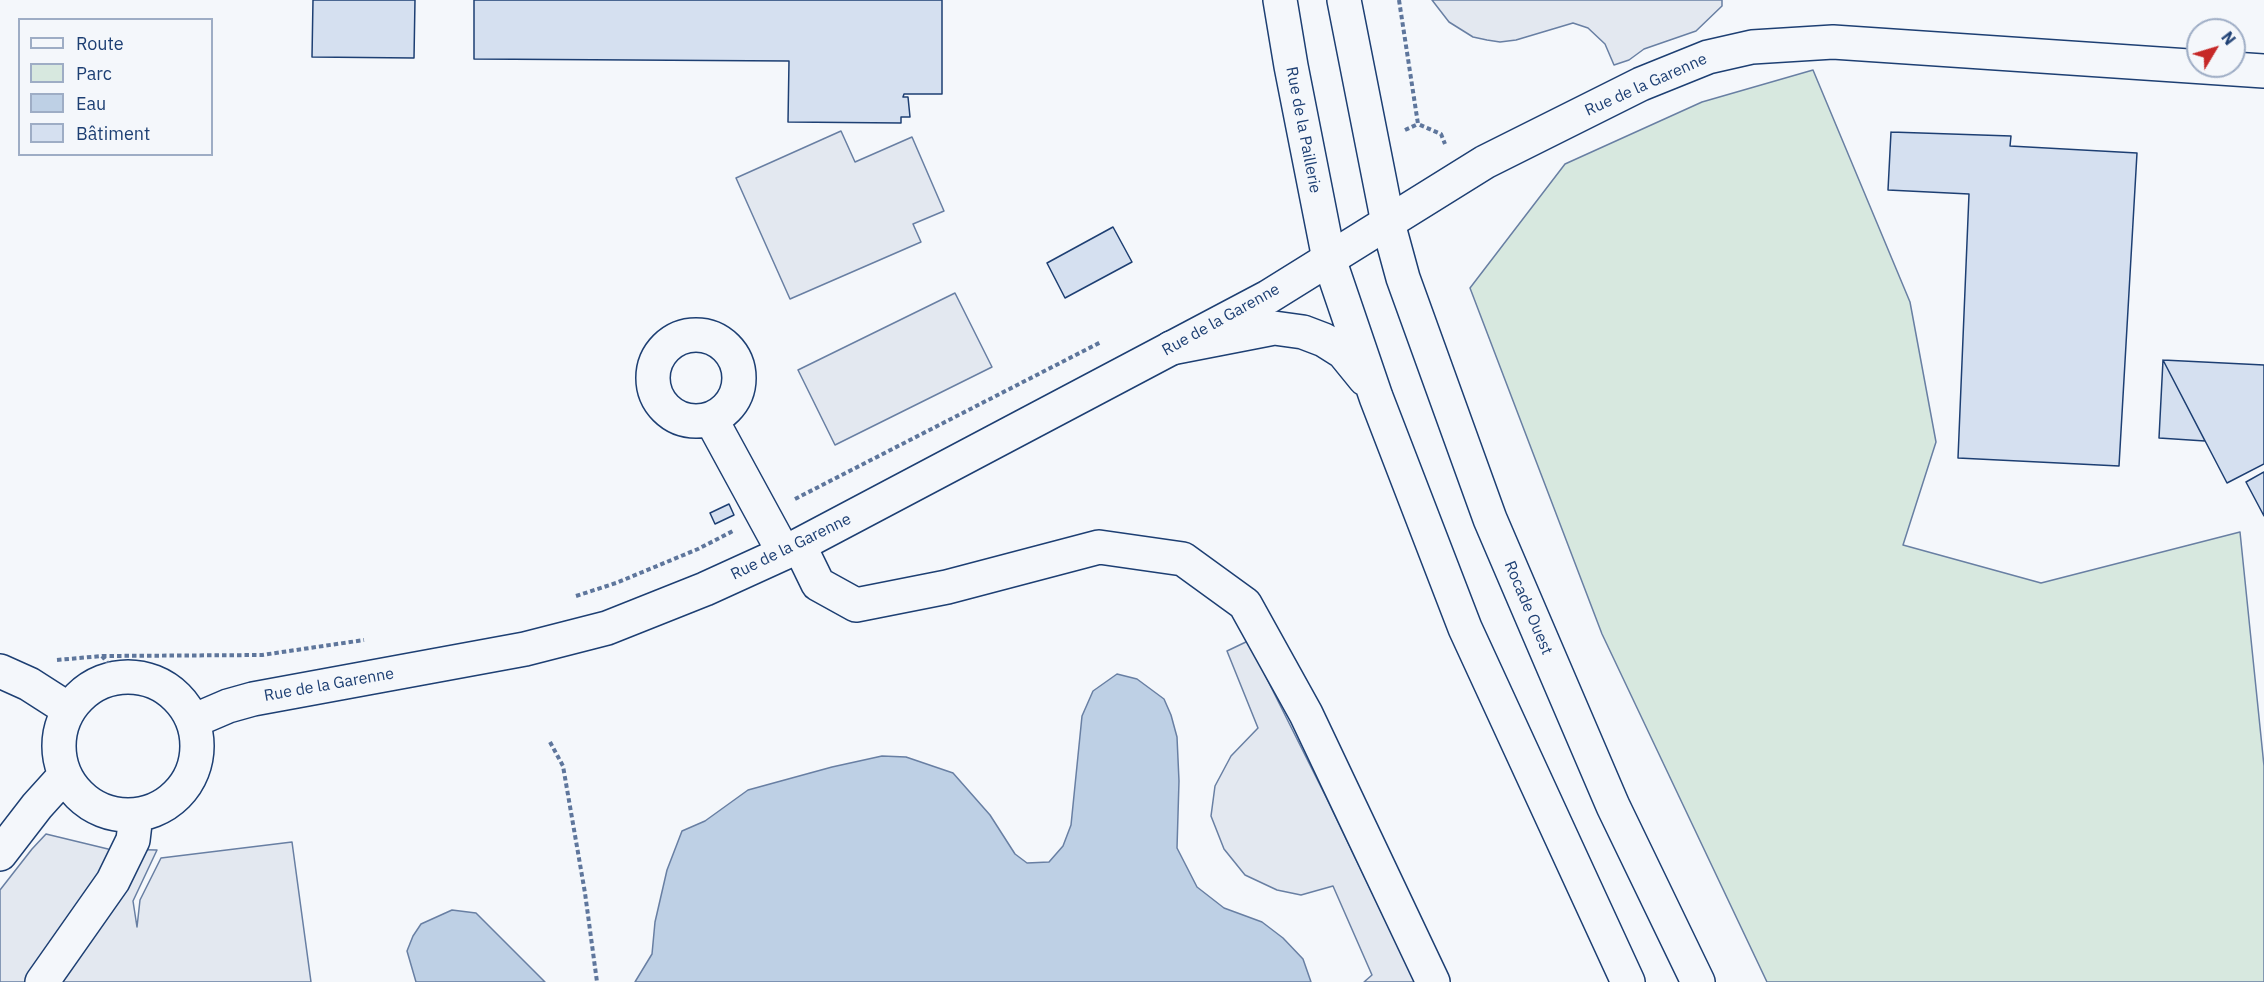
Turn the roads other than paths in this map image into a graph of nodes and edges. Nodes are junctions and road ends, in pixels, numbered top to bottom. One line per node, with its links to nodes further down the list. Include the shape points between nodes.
1 (1280, 0): 5 (street, Rue de la Paillerie)
2 (1344, 0): 4 (street)
3 (2264, 71): 4 (street, Rue de la Garenne, via 1833,42 1752,47 1708,57 1641,84 1485,162)
4 (1388, 223): 5 (street, Rue de la Garenne); 19 (street, Rocade Ouest, via 1403,278 1490,519 1613,806)
5 (1329, 259): 6 (street, Rue de la Garenne, via 1268,297); 7 (street)
6 (1171, 348): 7 (street, via 1274,328 1303,332 1343,352); 9 (street, Rue de la Garenne)
7 (1376, 397): 18 (street, via 1465,628)
8 (711, 419): 9 (street, via 764,515)
9 (791, 549): 12 (street, Rue de la Garenne, via 607,628 525,649 253,699); 17 (street, via 818,585 856,604 947,587 1098,546 1183,559 1245,604 1306,714)
10 (0, 671): 11 (street)
11 (68, 709): 12 (street, via 110,666 163,686 181,701); 13 (street, via 60,728 58,748)
12 (193, 721): 14 (street, via 195,763 187,783 156,809)
13 (65, 775): 14 (street, via 83,799 99,809); 15 (street)
14 (135, 815): 16 (street, via 133,840 113,881)
15 (0, 854)
16 (42, 982)
17 (1433, 982)
18 (1628, 982)
19 (1698, 982)

